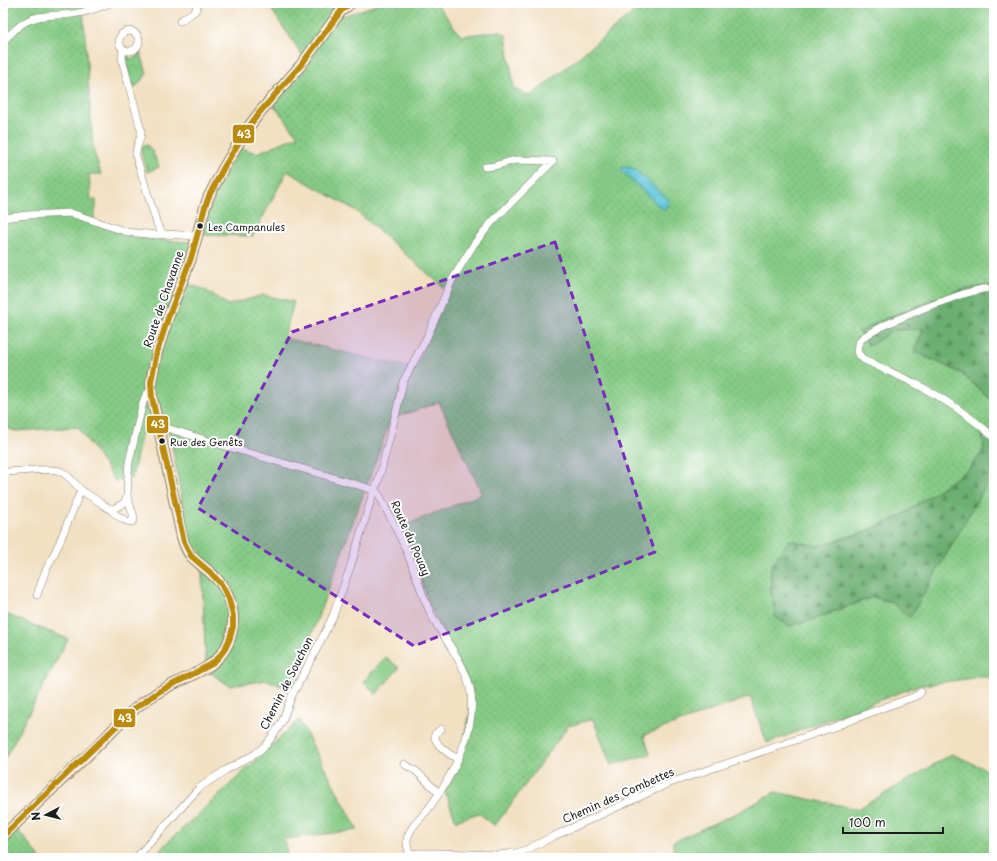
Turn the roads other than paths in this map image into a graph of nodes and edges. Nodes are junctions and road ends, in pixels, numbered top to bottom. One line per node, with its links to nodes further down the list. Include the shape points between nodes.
1 (110, 3): 5 (street, via 86,12 28,20)
2 (195, 3): 4 (street, via 195,11)
3 (351, 3): 10 (main road, Route de Chavanne, via 247,129 209,196)
4 (180, 21)
5 (3, 41)
6 (123, 50): 9 (street, via 123,63 141,130 136,156 157,224)
7 (485, 167): 17 (street, Chemin de Souchon, via 512,160 553,161 492,222 474,244 452,280 427,337 403,382)
8 (3, 218): 9 (street, via 71,213 127,232)
9 (164, 234): 10 (street)
10 (197, 236): 12 (main road, Route de Chavanne, via 157,352)
11 (994, 288): 14 (street, via 963,294 885,325 863,337 858,344 857,352 863,359 919,385 982,426)
12 (151, 391): 13 (main road, Route de Chavanne); 18 (street, via 145,397 142,406 129,462)
13 (159, 429): 17 (street, via 167,428); 26 (main road, Route de Chavanne, via 185,546 190,555 214,576 227,594 233,616 230,639 225,649 211,664 160,691 129,714)
14 (994, 437)
15 (3, 472): 16 (street, via 59,471 68,476)
16 (81, 490): 19 (street); 20 (street)
17 (374, 490): 23 (street, Route du Pouay, via 379,494 400,535 428,609 469,682 472,706 467,734); 28 (street, Chemin de Souchon, via 333,616 292,695 282,722 266,745 255,754 205,783)
18 (127, 497): 19 (street, via 124,503 115,508); 19 (street, via 134,517 132,522 124,520)
19 (108, 508)
20 (37, 595)
21 (921, 692): 27 (street, Chemin des Combettes, via 831,728 667,784 515,854 418,853)
22 (441, 730): 23 (street, via 435,734 434,739)
23 (458, 759): 25 (street, Route du Pouay)
24 (404, 764): 25 (street, via 416,771)
25 (440, 793): 27 (street, Route du Pouay, via 408,835 406,842)
26 (3, 836)
27 (410, 856)
28 (136, 858)

